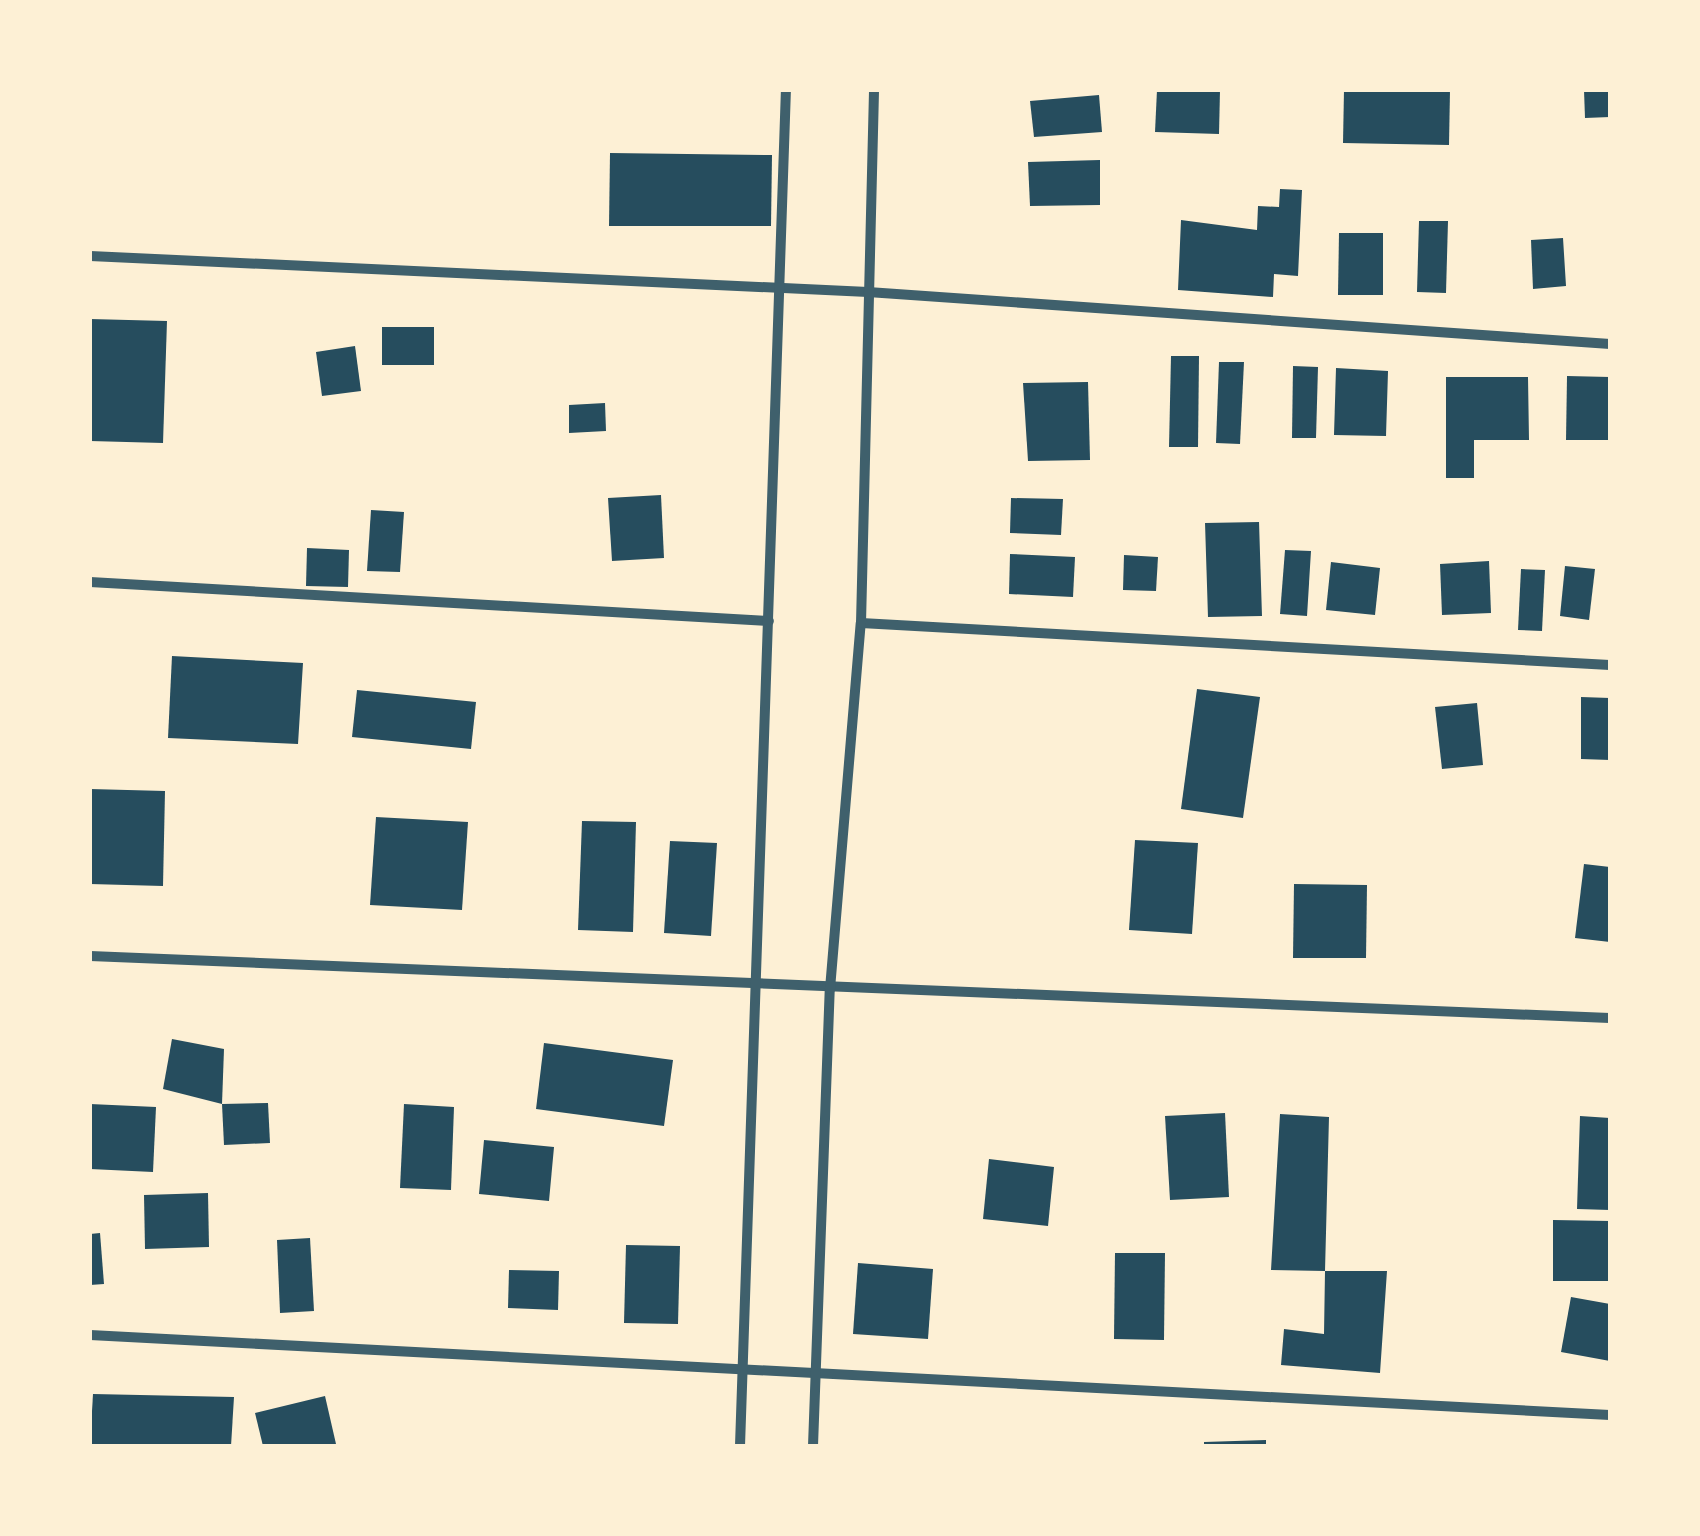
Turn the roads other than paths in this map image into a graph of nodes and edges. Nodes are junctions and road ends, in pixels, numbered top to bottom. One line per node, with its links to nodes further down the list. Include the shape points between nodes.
1 (786, 90): 4 (street)
2 (874, 90): 5 (street)
3 (90, 256): 4 (street)
4 (780, 292): 5 (street); 8 (street)
5 (868, 292): 6 (street); 9 (street)
6 (1610, 344)
7 (90, 582): 8 (street)
8 (769, 621): 12 (street)
9 (861, 622): 10 (street); 13 (street)
10 (1610, 665)
11 (90, 956): 12 (street)
12 (752, 990): 13 (street); 16 (street)
13 (830, 990): 14 (street); 17 (street)
14 (1610, 1018)
15 (90, 1335): 16 (street)
16 (745, 1372): 17 (street); 19 (street)
17 (820, 1376): 18 (street); 20 (street)
18 (1610, 1415)
19 (740, 1446)
20 (813, 1446)

